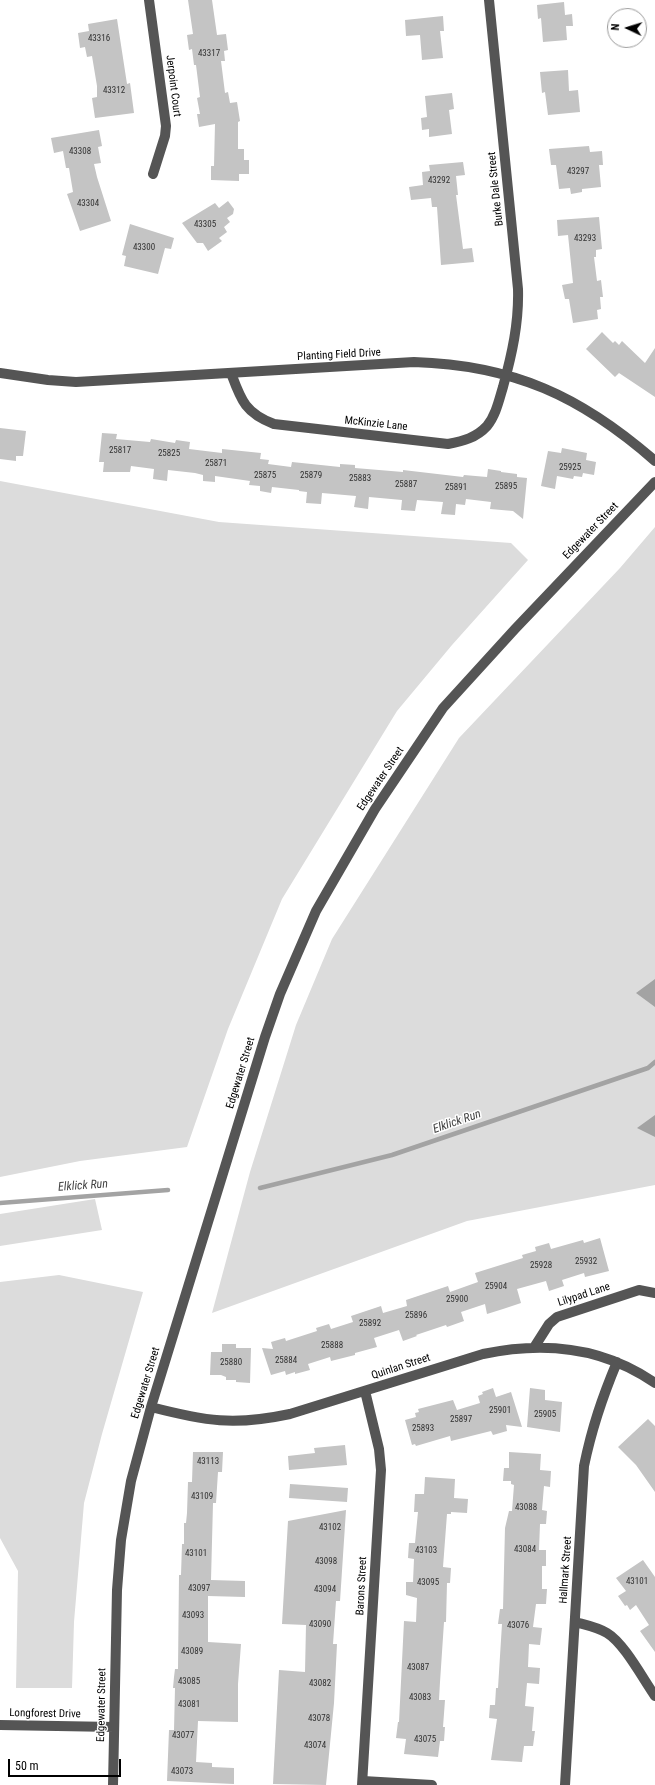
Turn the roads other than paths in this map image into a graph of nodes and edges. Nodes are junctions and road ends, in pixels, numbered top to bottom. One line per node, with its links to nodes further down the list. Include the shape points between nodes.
1 (149, 0): 3 (street, Jerpoint Court, via 166,126)
2 (489, 0): 6 (street, Burke Dale Street, via 518,289 515,341)
3 (153, 174)
4 (0, 373): 5 (street, Planting Field Drive, via 76,382)
5 (231, 373): 6 (street, Planting Field Drive, via 414,362 468,366); 6 (street, McKinzie Lane, via 240,399 249,410 274,424 448,444 477,435 487,426 498,406)
6 (506, 375): 7 (street, Planting Field Drive, via 572,401 604,420)
7 (655, 461)
8 (655, 482): 14 (street, Edgewater Street, via 530,612 443,708 375,808 316,911 280,994 265,1037)
9 (655, 1293): 10 (street, Lilypad Lane, via 639,1290 557,1317 549,1324)
10 (535, 1346): 11 (street, Quinlan Street, via 590,1353); 13 (street, Quinlan Street, via 483,1354)
11 (617, 1362): 12 (street, Quinlan Street); 15 (street, Hallmark Street, via 599,1405 584,1466)
12 (655, 1383)
13 (365, 1391): 14 (street, Quinlan Street, via 290,1414 254,1421 193,1418); 19 (street, Barons Street, via 379,1448 381,1470)
14 (151, 1406): 18 (street, Edgewater Street, via 131,1481 121,1540 117,1590)
15 (574, 1622): 16 (street, via 594,1627 618,1642); 22 (street, Hallmark Street)
16 (655, 1696)
17 (0, 1725): 18 (street, Longforest Drive)
18 (114, 1727): 20 (street, Edgewater Street)
19 (363, 1783): 21 (street)
20 (113, 1785)
21 (432, 1785)
22 (565, 1785)

